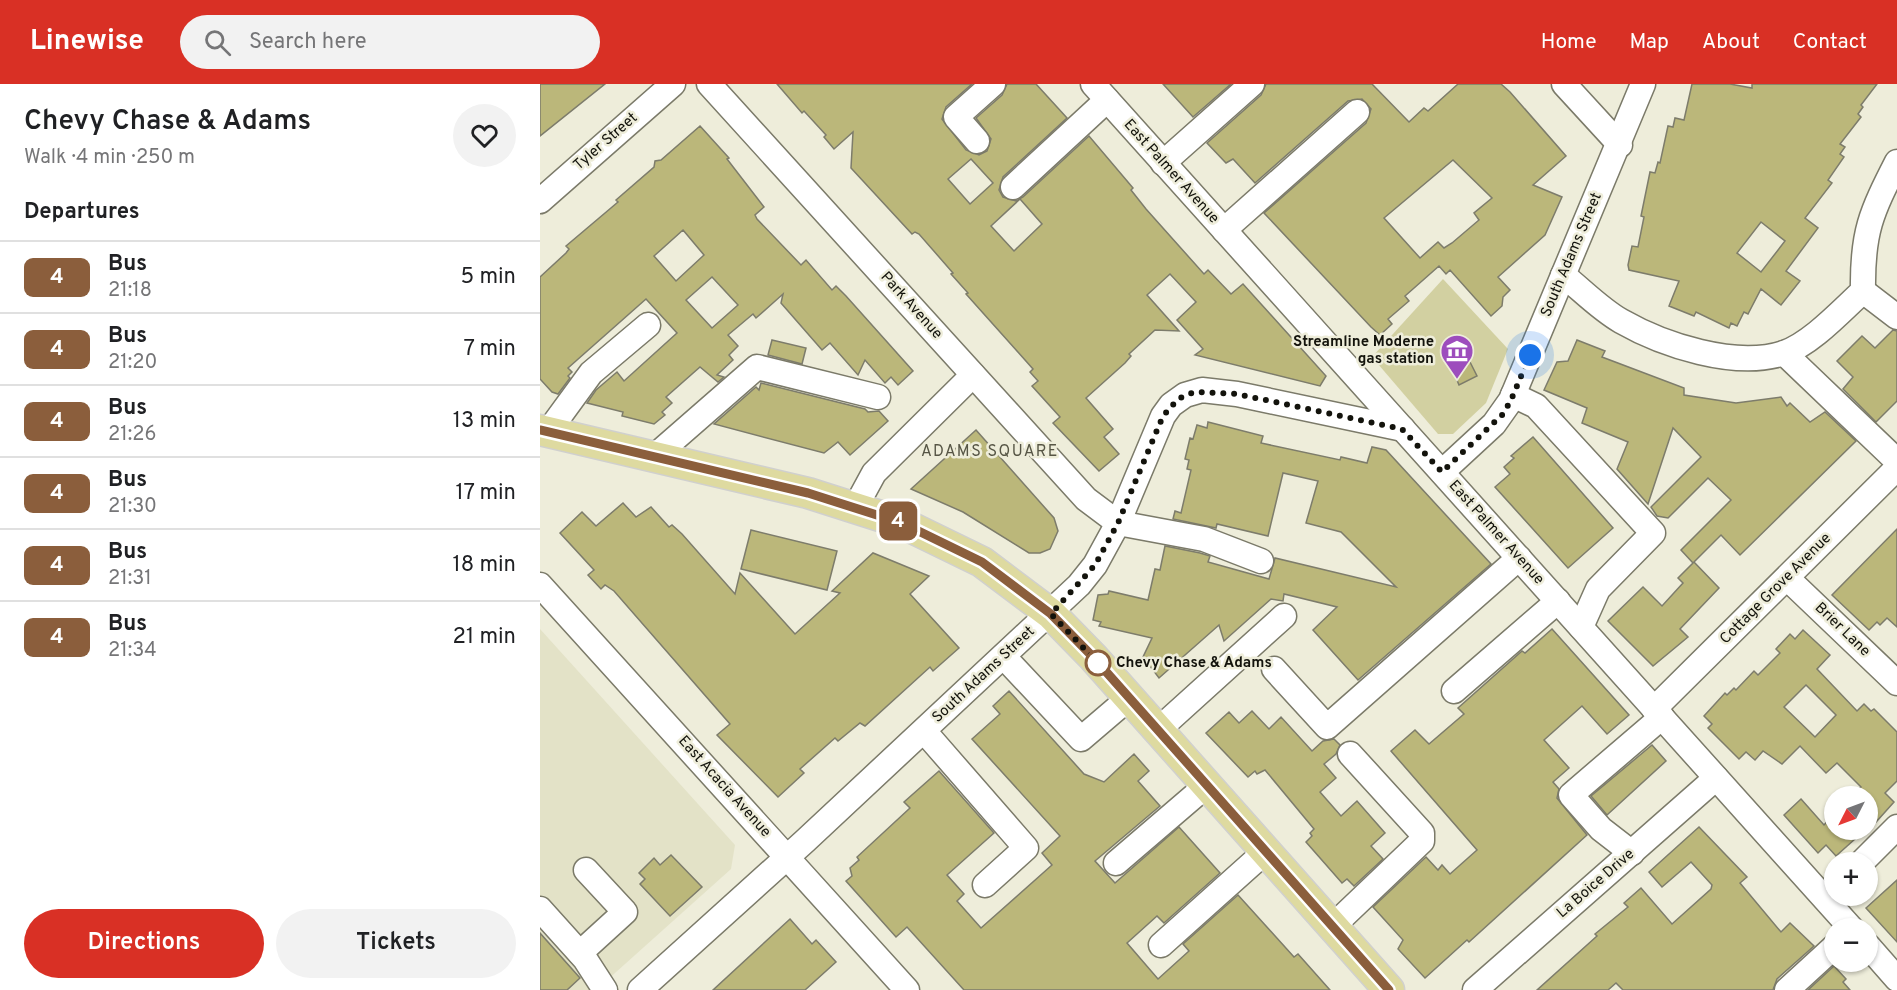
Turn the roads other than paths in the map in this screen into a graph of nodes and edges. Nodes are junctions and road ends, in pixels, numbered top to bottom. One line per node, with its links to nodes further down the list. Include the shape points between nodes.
1 (673, 84): 14 (street, Tyler Street)
2 (709, 84): 21 (street, Park Avenue)
3 (993, 84): 9 (street, via 956,117)
4 (1252, 84): 12 (street)
5 (1564, 84): 10 (street)
6 (1643, 84): 10 (street, South Adams Street)
7 (1100, 92): 12 (street, East Palmer Avenue); 13 (street)
8 (1357, 112): 15 (street)
9 (977, 141)
10 (1620, 145): 16 (street, South Adams Street)
11 (1897, 162): 17 (street, via 1867,228 1862,251)
12 (1163, 163): 15 (street, East Palmer Avenue)
13 (1013, 187)
14 (540, 201)
15 (1224, 230): 24 (street, East Palmer Avenue)
16 (1563, 275): 20 (street, via 1620,320 1678,347 1722,356); 22 (street, South Adams Street)
17 (1863, 291): 18 (street); 20 (street, via 1822,330)
18 (1897, 316)
19 (648, 325): 25 (street, via 591,374)
20 (1784, 353): 27 (street)
21 (973, 375): 30 (street, via 874,473); 31 (street, Park Avenue, via 1086,499)
22 (1514, 395): 29 (street, South Adams Street, via 1494,424); 39 (street, via 1536,406 1653,533 1598,589)
23 (878, 397): 26 (street, via 756,367)
24 (1402, 429): 29 (street, East Palmer Avenue); 31 (street, South Adams Street, via 1237,394 1194,392 1178,399 1163,416)
25 (544, 431): 26 (main road)
26 (655, 456): 30 (main road)
27 (1897, 461)
28 (1897, 468): 34 (street, Cottage Grove Avenue)
29 (1442, 472): 32 (street, East Palmer Avenue)
30 (855, 508): 37 (main road, via 902,523 982,562)
31 (1118, 523): 33 (street, via 1204,539); 37 (street, South Adams Street, via 1095,565)
32 (1519, 558): 36 (street, East Palmer Avenue); 41 (street, via 1327,728)
33 (1261, 561)
34 (1787, 578): 42 (street, Brier Lane); 45 (street, Cottage Grove Avenue)
35 (540, 585): 55 (street, East Acacia Avenue)
36 (1558, 601): 39 (street, East Palmer Avenue); 43 (street)
37 (1051, 614): 40 (street, South Adams Street); 44 (main road)
38 (1284, 616): 46 (street)
39 (1581, 627): 45 (street, East Palmer Avenue)
40 (1004, 657): 44 (street, via 1081,739); 47 (street, South Adams Street)
41 (1274, 669)
42 (1897, 682)
43 (1454, 691)
44 (1129, 698): 46 (main road)
45 (1658, 713): 49 (street, East Palmer Avenue); 54 (street, Cottage Grove Avenue, via 1571,795 1601,829)
46 (1158, 730): 50 (main road)
47 (924, 731): 55 (street, South Adams Street); 58 (street, via 1026,848)
48 (1350, 754): 61 (street, via 1422,833 1422,841)
49 (1716, 778): 54 (street, La Boice Drive); 59 (street, East Palmer Avenue)
50 (1207, 785): 52 (main road); 56 (street)
51 (1897, 827): 53 (street)
52 (1266, 851): 61 (main road); 62 (street)
53 (1872, 852)
54 (1632, 853): 71 (street, La Boice Drive)
55 (787, 857): 68 (street, South Adams Street); 69 (street, East Acacia Avenue)
56 (1116, 862)
57 (586, 870): 63 (street, via 625,912)
58 (985, 885)
59 (1824, 888)
60 (540, 909): 63 (street)
61 (1333, 927): 70 (main road)
62 (1161, 945)
63 (580, 953): 67 (street)
64 (1824, 956): 72 (street)
65 (1878, 957): 66 (street)
66 (1897, 979)
67 (594, 986)
68 (640, 990)
69 (907, 990)
70 (1389, 990)
71 (1475, 990)
72 (1787, 990)

